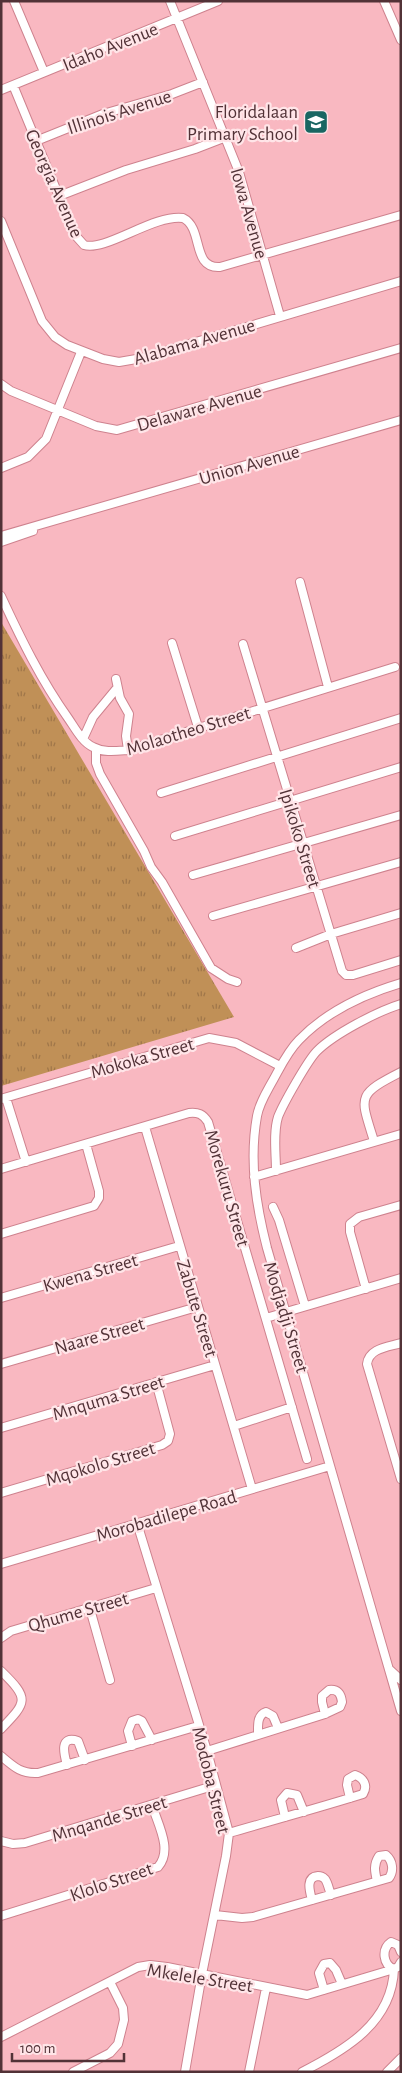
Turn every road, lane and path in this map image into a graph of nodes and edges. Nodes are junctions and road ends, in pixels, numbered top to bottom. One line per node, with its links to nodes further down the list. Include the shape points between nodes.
1 (14, 1): 7 (street)
2 (170, 1): 5 (street, Iowa Avenue)
3 (218, 1): 5 (street, Idaho Avenue)
4 (384, 1): 6 (street)
5 (177, 18): 7 (street, Idaho Avenue); 8 (street, Iowa Avenue)
6 (401, 40)
7 (44, 72): 9 (street, Idaho Avenue)
8 (203, 82): 11 (street, Iowa Avenue); 12 (street, Illinois Avenue, via 103,114)
9 (13, 85): 10 (street, Idaho Avenue); 12 (street, Georgia Avenue)
10 (1, 90)
11 (226, 137): 13 (street); 16 (street, Iowa Avenue)
12 (36, 141): 13 (street, Georgia Avenue)
13 (60, 196): 16 (street, Georgia Avenue, via 78,240 88,247 178,217 189,222 203,259 211,267)
14 (401, 215): 16 (street)
15 (1, 221): 20 (street, Alabama Avenue, via 42,321 55,337)
16 (263, 256): 18 (street, Iowa Avenue)
17 (401, 281): 18 (street, Alabama Avenue)
18 (280, 316): 20 (street, Alabama Avenue, via 129,361 111,361)
19 (401, 348): 22 (street, Delaware Avenue, via 122,429 106,429)
20 (81, 352): 22 (street)
21 (1, 384): 22 (street, Delaware Avenue)
22 (58, 411): 24 (street, via 41,446 28,457)
23 (401, 420): 25 (street, Union Avenue)
24 (1, 468)
25 (96, 508): 26 (street, Union Avenue); 27 (street, Union Avenue)
26 (1, 536)
27 (1, 542)
28 (300, 582): 34 (street)
29 (1, 596): 39 (street, via 32,662)
30 (172, 643): 38 (street)
31 (243, 644): 36 (street, Ipikoko Street)
32 (395, 667): 34 (street, Molaotheo Street)
33 (116, 679): 35 (street)
34 (328, 687): 36 (street, Molaotheo Street)
35 (117, 688): 39 (street, via 93,717); 41 (street, via 129,714)
36 (262, 708): 38 (street, Molaotheo Street); 42 (street, Ipikoko Street)
37 (401, 718): 42 (street)
38 (198, 727): 41 (street, Molaotheo Street)
39 (83, 738): 40 (street)
40 (96, 749): 41 (street, Molaotheo Street, via 108,752); 57 (street, via 100,774 198,947 211,968)
41 (128, 750)
42 (276, 756): 44 (street); 45 (street, Ipikoko Street)
43 (401, 767): 45 (street)
44 (161, 793)
45 (290, 801): 47 (street); 48 (street, Ipikoko Street)
46 (401, 815): 48 (street)
47 (175, 836)
48 (302, 844): 50 (street); 51 (street, Ipikoko Street)
49 (401, 862): 51 (street)
50 (193, 876)
51 (315, 886): 53 (street); 54 (street, Ipikoko Street)
52 (401, 913): 54 (street)
53 (213, 916)
54 (331, 934): 55 (street); 56 (street, Ipikoko Street, via 339,964 346,975)
55 (296, 948)
56 (401, 960)
57 (237, 982)
58 (401, 983): 60 (street, Modjadji Street, via 364,996 312,1028 298,1040)
59 (401, 1004): 69 (street, via 356,1025 321,1047 313,1056 278,1116)
60 (280, 1066): 62 (street, Mokoka Street, via 236,1043 209,1038); 70 (street, Modjadji Street, via 257,1115)
61 (401, 1072): 65 (street, via 371,1089 365,1097 364,1109)
62 (4, 1099): 67 (street)
63 (145, 1127): 66 (street, Morekuru Street); 74 (street, Zabute Street); 81 (street, Morekuru Street, via 194,1112 208,1122)
64 (401, 1134): 65 (street)
65 (374, 1141): 69 (street)
66 (86, 1144): 67 (street, Morekuru Street); 73 (street, via 99,1198 94,1206)
67 (26, 1162): 68 (street, Morekuru Street)
68 (1, 1169)
69 (276, 1171): 70 (street)
70 (254, 1177): 80 (street, Modjadji Street, via 258,1216)
71 (401, 1205): 76 (street, via 350,1224)
72 (273, 1207): 78 (street)
73 (1, 1234)
74 (180, 1246): 77 (street, Kwena Street); 79 (street, Zabute Street)
75 (401, 1278): 76 (street)
76 (366, 1289): 78 (street)
77 (1, 1298)
78 (305, 1306): 80 (street)
79 (197, 1307): 83 (street, Naare Street); 84 (street, Zabute Street)
80 (285, 1313): 81 (street); 90 (street, Modjadji Street)
81 (266, 1318): 86 (street, Morekuru Street)
82 (401, 1343): 91 (street, via 374,1351 368,1359 367,1370)
83 (1, 1364)
84 (215, 1365): 85 (street, Mnquma Street); 87 (street, Zabute Street)
85 (156, 1382): 88 (street, Mnquma Street); 93 (street, Mqokolo Street, via 170,1434 168,1441)
86 (292, 1407): 87 (street); 89 (street, Morekuru Street)
87 (234, 1426): 92 (street, Zabute Street)
88 (1, 1428)
89 (308, 1459)
90 (330, 1466): 92 (street, Morobadilepe Road); 99 (street, Modjadji Street)
91 (401, 1479)
92 (252, 1489): 94 (street, Morobadilepe Road)
93 (1, 1492)
94 (137, 1523): 95 (street, Morobadilepe Road); 96 (street, Modoba Street)
95 (1, 1564)
96 (156, 1588): 97 (street, Qhume Street); 106 (street, Modoba Street)
97 (90, 1609): 98 (street, Qhume Street, via 11,1631); 101 (street)
98 (1, 1638)
99 (388, 1669): 102 (street); 103 (street, Modjadji Street)
100 (1, 1671): 108 (street, via 18,1688 23,1700 20,1709)
101 (110, 1680)
102 (401, 1680)
103 (398, 1692): 104 (street, Modjadji Street)
104 (401, 1711)
105 (325, 1714): 107 (street)
106 (198, 1726): 110 (street); 112 (street, Modoba Street)
107 (278, 1728): 109 (street); 109 (street, via 273,1716 266,1712 258,1720)
108 (1, 1729)
109 (258, 1734): 112 (street)
110 (152, 1740): 111 (street); 111 (street, via 138,1719 132,1721 128,1731)
111 (132, 1746): 114 (street)
112 (207, 1751): 116 (street, Modoba Street)
113 (1, 1756): 115 (street, via 27,1774)
114 (86, 1760): 115 (street); 115 (street, via 78,1740 72,1739 67,1741 63,1750)
115 (67, 1765)
116 (216, 1785): 118 (street, Mnqande Street); 121 (street, Modoba Street)
117 (350, 1798): 119 (street)
118 (152, 1805): 122 (street, Mnqande Street, via 25,1843); 127 (street, Klolo Street, via 166,1849 164,1860 158,1867)
119 (304, 1812): 120 (street); 120 (street, via 297,1795 288,1793 281,1800)
120 (284, 1817): 121 (street)
121 (229, 1833): 126 (street, Modoba Street)
122 (1, 1841)
123 (377, 1882): 124 (street)
124 (331, 1895): 125 (street); 125 (street, via 325,1879 316,1876 309,1883)
125 (312, 1900): 126 (street, via 247,1918)
126 (215, 1915): 131 (street, Modoba Street)
127 (1, 1916)
128 (401, 1952): 130 (street, via 392,1942 386,1947 387,1964)
129 (401, 1962): 130 (street)
130 (394, 1969): 133 (street, Mkelele Street); 141 (street, via 394,1986 377,2017 337,2054)
131 (202, 1974): 132 (street, Mkelele Street, via 150,1965 138,1967); 134 (street, Mkelele Street); 139 (street, Modoba Street)
132 (110, 1982): 136 (street, Mkelele Street); 138 (street, via 123,2008 124,2020 118,2044 110,2053)
133 (342, 1984): 135 (street, Mkelele Street); 135 (street, via 333,1966 324,1964 319,1973)
134 (266, 1988): 135 (street, Mkelele Street, via 302,1995); 140 (street)
135 (324, 1990)
136 (1, 2037)
137 (401, 2058): 142 (street)
138 (73, 2072)
139 (185, 2072)
140 (249, 2072)
141 (302, 2072)
142 (387, 2072)

